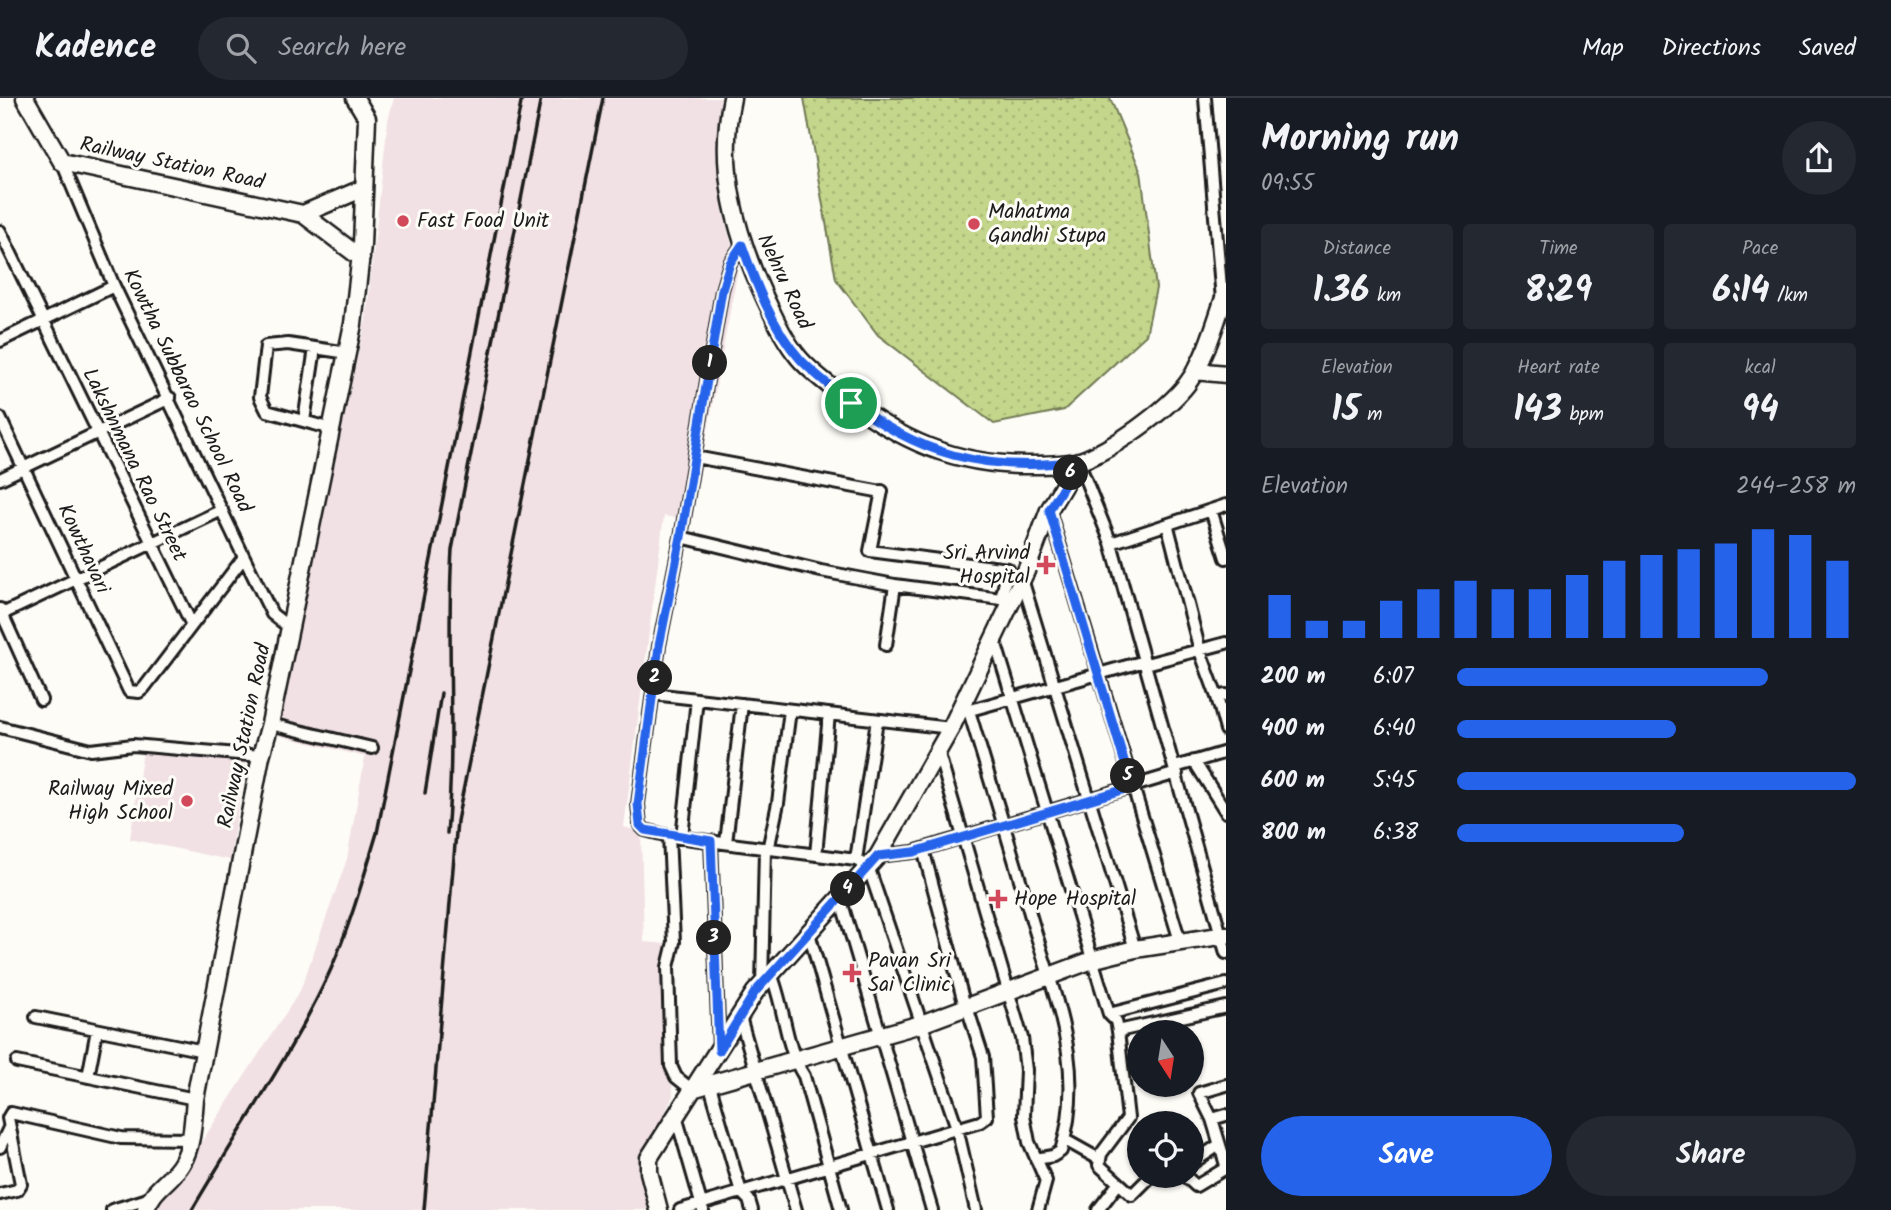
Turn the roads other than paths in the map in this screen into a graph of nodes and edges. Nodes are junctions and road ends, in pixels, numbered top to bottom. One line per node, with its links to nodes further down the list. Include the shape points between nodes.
1 (25, 98): 5 (street, Railway Station Road)
2 (355, 98): 6 (street, Railway Station Road, via 367,118)
3 (732, 98): 9 (street, Nehru Road, via 730,198)
4 (1205, 98): 12 (street)
5 (62, 162): 7 (street, Railway Station Road); 11 (street, Kowtha Subbarao School Road)
6 (365, 188): 7 (street); 10 (street, Railway Station Road)
7 (303, 214): 10 (street, Railway Station Road)
8 (0, 231): 13 (street, Lakshnmana Rao Street)
9 (742, 245): 24 (street, via 730,263 722,290); 25 (street, Nehru Road, via 780,332 799,358 882,426 964,459 1006,466)
10 (360, 258): 16 (street, Railway Station Road)
11 (114, 286): 13 (street); 19 (street, Kowtha Subbarao School Road)
12 (1224, 297): 17 (street, Nehru Road)
13 (42, 321): 14 (street); 23 (street, Lakshnmana Rao Street)
14 (0, 341)
15 (315, 348): 16 (street); 21 (street); 21 (street, via 266,346 260,397 267,411)
16 (348, 353): 22 (street, Railway Station Road)
17 (1195, 371): 18 (street); 25 (street, Nehru Road, via 1179,393 1148,419)
18 (1226, 374)
19 (170, 398): 23 (street); 29 (street, Kowtha Subbarao School Road)
20 (0, 418): 26 (street, Kowthavari)
21 (304, 421): 22 (street)
22 (332, 429): 43 (street, Railway Station Road)
23 (96, 433): 26 (street); 35 (street, Lakshnmana Rao Street)
24 (695, 457): 33 (street); 40 (street, via 882,492 870,551 1007,569 1001,599)
25 (1079, 461): 30 (street); 34 (street)
26 (23, 468): 27 (street); 38 (street, Kowthavari)
27 (0, 479)
28 (1226, 505): 31 (street)
29 (222, 510): 35 (street); 36 (street, Kowtha Subbarao School Road)
30 (1049, 510): 39 (street); 49 (street)
31 (1212, 510): 32 (street); 37 (street)
32 (1168, 527): 34 (street); 47 (street)
33 (681, 537): 40 (street); 51 (street)
34 (1111, 543): 48 (street)
35 (150, 544): 38 (street); 42 (street, Lakshnmana Rao Street)
36 (244, 557): 42 (street); 43 (street, Kowtha Subbarao School Road, via 272,614)
37 (1226, 558)
38 (77, 579): 41 (street); 42 (street, Kowthavari, via 125,688 134,693 144,688)
39 (1022, 579): 44 (street); 50 (street)
40 (895, 585): 46 (street)
41 (1, 613): 54 (street)
42 (192, 625)
43 (290, 628): 61 (street, Railway Station Road)
44 (994, 638): 55 (street); 59 (street)
45 (1226, 643): 47 (street)
46 (886, 645)
47 (1200, 651): 48 (street); 52 (street)
48 (1146, 662): 49 (street); 69 (street)
49 (1098, 675): 50 (street); 70 (street)
50 (1055, 688): 55 (street); 71 (street)
51 (653, 694): 53 (street); 75 (street, via 638,818 645,830)
52 (1222, 696): 63 (street)
53 (697, 699): 56 (street); 76 (street)
54 (41, 700)
55 (1014, 700): 59 (street); 73 (street)
56 (743, 704): 57 (street); 79 (street)
57 (790, 710): 58 (street); 80 (street, via 778,803)
58 (829, 714): 60 (street); 82 (street)
59 (959, 717): 60 (street); 65 (street); 74 (street)
60 (877, 720): 83 (street)
61 (270, 724): 64 (street); 67 (street, Railway Station Road)
62 (0, 727): 67 (street, via 91,750 133,745)
63 (1226, 730)
64 (372, 748)
65 (938, 751): 77 (street); 83 (street)
66 (1226, 752): 68 (street)
67 (261, 756): 105 (street, Railway Station Road)
68 (1194, 761): 69 (street); 72 (street)
69 (1176, 770): 70 (street); 86 (street)
70 (1132, 787): 71 (street); 87 (street)
71 (1089, 801): 73 (street); 88 (street)
72 (1224, 806)
73 (1048, 813): 74 (street); 90 (street)
74 (1004, 826): 77 (street); 91 (street)
75 (669, 836): 76 (street); 113 (street, via 674,942 668,967 671,1066)
76 (681, 837): 78 (street)
77 (964, 837): 81 (street); 94 (street)
78 (711, 841): 79 (street); 106 (street)
79 (726, 843): 80 (street)
80 (766, 849): 82 (street); 92 (street)
81 (923, 849): 83 (street); 95 (street)
82 (816, 855): 83 (street)
83 (868, 861): 84 (street); 100 (street)
84 (841, 897): 85 (street); 103 (street)
85 (809, 933): 92 (street); 104 (street)
86 (1224, 935): 87 (street); 89 (street)
87 (1180, 941): 88 (street)
88 (1135, 949): 90 (street)
89 (1226, 953)
90 (1092, 960): 91 (street); 97 (street)
91 (1048, 975): 94 (street); 123 (street, via 1064,1019 1073,1097)
92 (767, 979): 99 (street); 107 (street, via 782,1002)
93 (1226, 984): 97 (street)
94 (1007, 993): 95 (street); 129 (street, via 1022,1038 1024,1116)
95 (965, 1003): 100 (street); 121 (street, via 984,1057 989,1107 980,1122)
96 (1226, 1007): 102 (street)
97 (1109, 1014): 102 (street)
98 (36, 1017): 101 (street)
99 (740, 1017): 106 (street); 109 (street)
100 (921, 1024): 103 (street); 121 (street)
101 (97, 1030): 105 (street); 110 (street)
102 (1118, 1031): 115 (street)
103 (883, 1034): 104 (street); 124 (street)
104 (841, 1046): 107 (street); 127 (street)
105 (204, 1051): 114 (street, Railway Station Road)
106 (719, 1051): 113 (street)
107 (793, 1059): 109 (street); 131 (street, via 804,1076)
108 (17, 1062): 110 (street)
109 (754, 1069): 111 (street); 133 (street)
110 (88, 1077): 114 (street)
111 (709, 1082): 113 (street); 137 (street)
112 (1226, 1085): 119 (street, via 1199,1093)
113 (691, 1089): 117 (street)
114 (195, 1099): 122 (street, Railway Station Road)
115 (1127, 1111)
116 (1226, 1115): 119 (street)
117 (677, 1116): 140 (street); 142 (street, via 648,1165)
118 (1127, 1119): 130 (street)
119 (1212, 1119): 125 (street)
120 (10, 1127): 122 (street, via 11,1113 121,1138); 126 (street); 138 (street, via 21,1184 17,1190)
121 (957, 1128): 124 (street); 149 (street)
122 (190, 1139): 139 (street, Railway Station Road, via 183,1163)
123 (1065, 1140): 129 (street, via 1061,1151); 130 (street)
124 (913, 1141): 127 (street); 148 (street)
125 (1219, 1145): 128 (street); 132 (street)
126 (0, 1147)
127 (872, 1153): 131 (street); 147 (street)
128 (1204, 1155)
129 (1037, 1159): 150 (street, via 1046,1181)
130 (1098, 1159): 135 (street)
131 (830, 1165): 133 (street); 146 (street)
132 (1226, 1167): 134 (street)
133 (787, 1178): 137 (street); 145 (street)
134 (1204, 1181)
135 (1118, 1184): 136 (street, via 1132,1195); 151 (street)
136 (1139, 1188)
137 (741, 1192): 140 (street); 144 (street)
138 (0, 1194)
139 (147, 1205): 141 (street)
140 (703, 1207): 143 (street)
141 (112, 1210)
142 (659, 1210)
143 (680, 1210)
144 (752, 1210)
145 (796, 1210)
146 (841, 1210)
147 (888, 1210)
148 (932, 1210)
149 (976, 1210)
150 (1038, 1210)
151 (1098, 1210)

